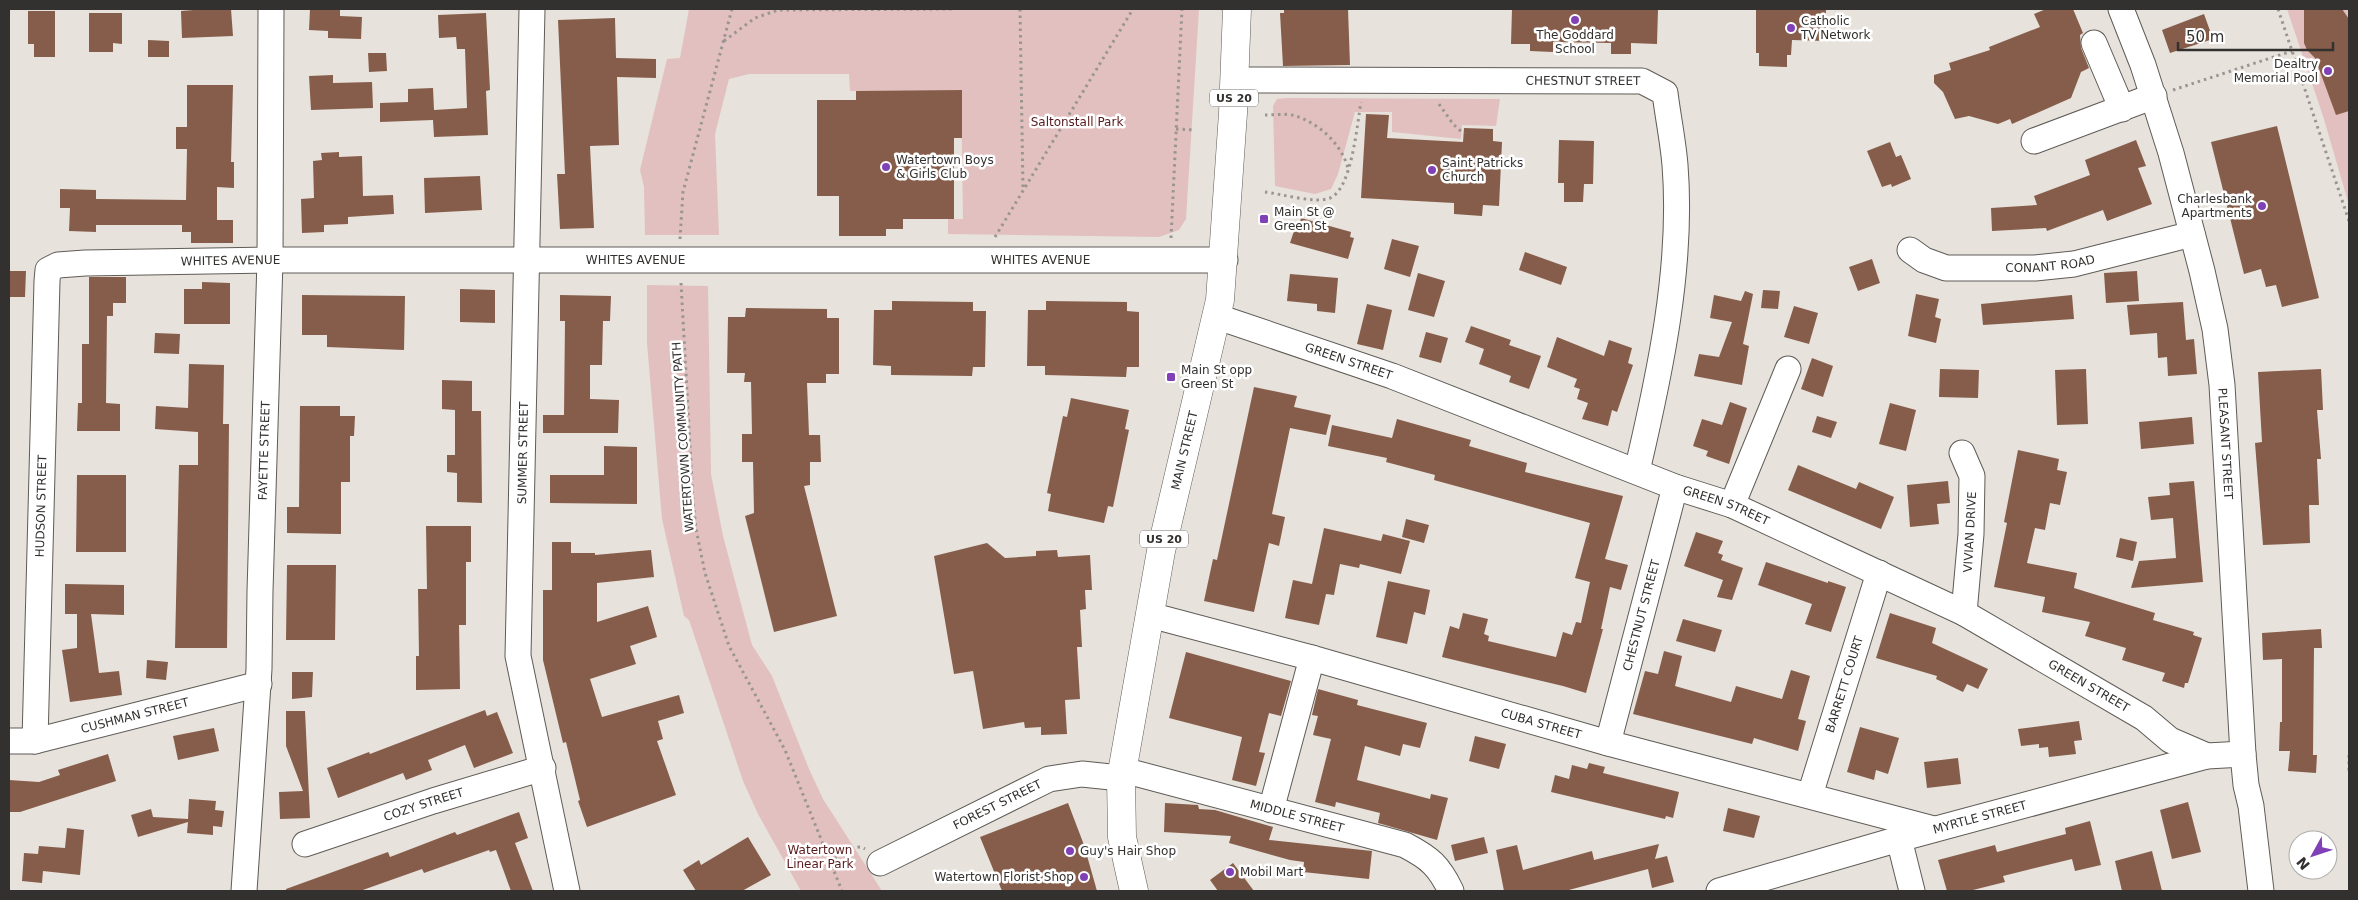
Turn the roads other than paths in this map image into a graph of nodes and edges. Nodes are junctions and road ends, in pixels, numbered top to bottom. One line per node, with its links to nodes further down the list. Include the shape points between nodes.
1 (271, 9): 12 (street, FAYETTE STREET)
2 (532, 9): 13 (street, SUMMER STREET)
3 (1237, 9): 6 (main road, MAIN STREET / US 20)
4 (2121, 9): 7 (street, PLEASANT STREET)
5 (2094, 43): 8 (street)
6 (1235, 80): 14 (main road, MAIN STREET / US 20); 19 (street, CHESTNUT STREET, via 1642,81 1665,93 1675,166 1674,270 1659,377)
7 (2154, 96): 8 (street); 10 (street, PLEASANT STREET)
8 (2122, 109): 9 (street)
9 (2034, 141)
10 (2192, 234): 11 (street, CONANT ROAD, via 2081,262 2035,268 1946,268 1924,260); 30 (street, PLEASANT STREET, via 2211,309 2220,366)
11 (1910, 250)
12 (270, 260): 13 (street, WHITES AVENUE); 15 (street, WHITES AVENUE, via 85,263 58,265); 26 (street, FAYETTE STREET)
13 (527, 260): 14 (street, WHITES AVENUE); 32 (street, SUMMER STREET, via 518,656)
14 (1225, 260): 16 (main road, MAIN STREET / US 20)
15 (48, 270): 28 (street, HUDSON STREET)
16 (1218, 317): 19 (street, GREEN STREET, via 1392,376); 24 (main road, MAIN STREET / US 20, via 1167,528)
17 (1788, 369): 21 (street)
18 (1962, 454): 23 (street, VIVIAN DRIVE, via 1972,476)
19 (1637, 471): 20 (street, GREEN STREET)
20 (1675, 487): 21 (street, GREEN STREET); 29 (street, CHESTNUT STREET)
21 (1732, 505): 22 (street, GREEN STREET)
22 (1879, 573): 23 (street, GREEN STREET); 34 (street, BARRETT COURT)
23 (1964, 613): 31 (street, GREEN STREET, via 2144,718 2170,740)
24 (1150, 615): 25 (street, CUBA STREET); 33 (main road, MAIN STREET / US 20)
25 (1312, 658): 29 (street, CUBA STREET); 35 (street)
26 (259, 684): 28 (street, CUSHMAN STREET); 40 (street, FAYETTE STREET)
27 (9, 741): 28 (street, CUSHMAN STREET)
28 (35, 741)
29 (1608, 743): 34 (street, CUBA STREET)
30 (2243, 754): 31 (street, MYRTLE STREET); 46 (street, PLEASANT STREET)
31 (2207, 756): 36 (street, MYRTLE STREET)
32 (543, 768): 38 (street, COZY STREET); 41 (street, SUMMER STREET)
33 (1122, 774): 35 (street, MIDDLE STREET); 39 (street, FOREST STREET, via 1082,774 1049,780); 42 (main road, MAIN STREET / US 20, via 1120,822)
34 (1810, 795): 36 (street, CUBA STREET)
35 (1271, 810): 43 (street, MIDDLE STREET, via 1405,846 1432,861)
36 (1934, 829): 37 (street, MYRTLE STREET)
37 (1899, 839): 44 (street, MYRTLE STREET); 45 (street)
38 (305, 844)
39 (880, 863)
40 (244, 891)
41 (567, 891)
42 (1134, 891)
43 (1452, 891)
44 (1719, 891)
45 (1912, 891)
46 (2260, 891)

